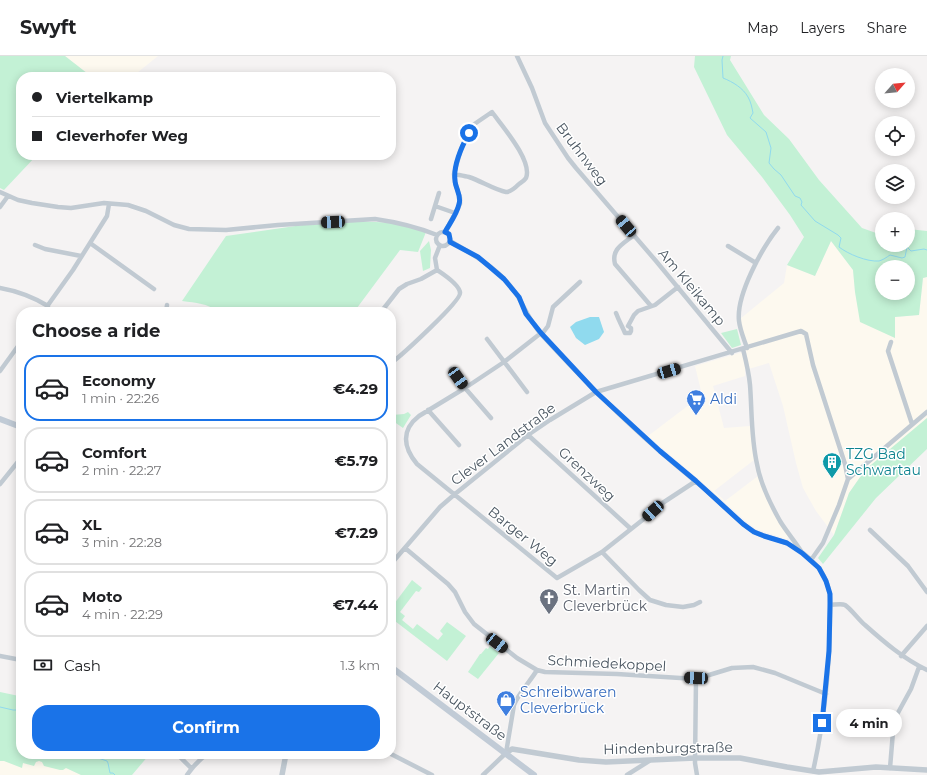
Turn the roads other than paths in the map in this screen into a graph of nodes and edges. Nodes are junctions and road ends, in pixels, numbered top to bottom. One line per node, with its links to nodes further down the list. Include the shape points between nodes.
1 (517, 56): 14 (street, Bruhnweg, via 545,122 568,158)
2 (454, 174): 2 (street, via 461,149 473,125 492,112 520,151 527,170 524,180 510,192); 9 (street, via 460,198)
3 (0, 192): 5 (street)
4 (439, 194): 8 (street)
5 (8, 196): 6 (street, via 58,207); 7 (street)
6 (109, 204): 13 (street, via 137,207 174,225 189,229 226,230 375,219 420,228); 15 (street, via 107,216)
7 (0, 206)
8 (435, 206): 9 (street); 10 (street)
9 (455, 213): 12 (street)
10 (431, 219)
11 (778, 228): 21 (street)
12 (445, 232): 13 (street); 16 (street, via 449,234)
13 (437, 235): 18 (street, via 437,242)
14 (634, 236): 24 (street, Am Kleikamp); 29 (street, via 615,251 613,258 615,264)
15 (90, 242): 20 (street); 26 (street)
16 (450, 242): 18 (street, via 445,246); 33 (street, via 478,257 504,279 519,297 526,314)
17 (35, 245): 20 (street)
18 (440, 245): 22 (street, via 435,258)
19 (728, 246): 21 (street)
20 (81, 256): 28 (street)
21 (756, 263): 36 (street, via 740,302 738,320)
22 (437, 270): 31 (street, via 399,289); 39 (street, via 458,287 460,297)
23 (580, 282): 33 (street, via 553,307 548,326)
24 (678, 287): 29 (street); 38 (street, Am Kleikamp)
25 (0, 288): 28 (street, via 21,293)
26 (154, 289)
27 (167, 304): 30 (street)
28 (48, 306)
29 (651, 306): 32 (street, via 638,311 626,327 621,326)
30 (167, 307)
31 (384, 307)
32 (616, 312)
33 (541, 333): 40 (street); 45 (street)
34 (487, 339): 40 (street)
35 (890, 342): 50 (street, via 888,351)
36 (745, 348): 38 (street, Clever Landstraße); 55 (street, Clever Landstraße, via 801,331 806,334); 63 (street, via 752,428 760,477 780,521)
37 (16, 349): 42 (street)
38 (732, 353): 45 (street, Clever Landstraße)
39 (396, 359)
40 (504, 362): 43 (street); 44 (street)
41 (451, 369): 43 (street)
42 (0, 371)
43 (465, 388): 46 (street); 48 (street)
44 (527, 392)
45 (596, 392): 52 (street, Clever Landstraße); 56 (street)
46 (428, 410): 53 (street); 58 (street, via 412,421 406,435 406,445 417,464)
47 (927, 412): 50 (street)
48 (491, 418)
49 (0, 419): 51 (main road)
50 (912, 424): 55 (street)
51 (16, 425)
52 (528, 435): 58 (street, Clever Landstraße); 59 (street, Grenzweg)
53 (459, 445)
54 (16, 465): 57 (street)
55 (848, 479): 65 (street, via 824,543)
56 (696, 481): 59 (street, Barger Weg, via 661,504); 63 (street, via 754,532 787,543)
57 (0, 484)
58 (455, 494): 61 (street, Clever Landstraße, via 440,507); 62 (street, Barger Weg, via 557,578)
59 (631, 529): 62 (street, Barger Weg)
60 (870, 530): 66 (street, via 908,566)
61 (405, 548): 64 (street, Clever Landstraße); 74 (street, Schmiedekoppel, via 448,584 474,624 517,658)
62 (602, 552): 67 (street, via 650,600 683,607)
63 (802, 553): 65 (street)
64 (396, 558)
65 (811, 560): 68 (street, via 826,581)
66 (927, 592)
67 (700, 602)
68 (830, 605): 71 (street, via 845,605); 78 (street)
69 (927, 626): 71 (street)
70 (0, 656): 72 (street)
71 (901, 656): 73 (street)
72 (16, 659)
73 (919, 667): 75 (street); 87 (street, via 911,689 894,720)
74 (537, 670): 77 (street, Schmiedekoppel); 79 (street, via 514,705)
75 (927, 670)
76 (396, 671): 79 (main road, Hauptstraße)
77 (696, 678): 78 (street, Schmiedekoppel, via 736,667 753,667 775,673); 81 (street)
78 (826, 694): 89 (street)
79 (506, 753): 85 (street, Hindenburgstraße, via 512,749 579,760); 93 (street); 94 (main road, Hauptstraße)
80 (396, 757): 92 (street)
81 (695, 758): 85 (street, Hindenburgstraße); 89 (street, Hindenburgstraße, via 740,758); 96 (street)
82 (182, 759): 86 (street)
83 (200, 759): 86 (street)
84 (285, 759): 91 (street)
85 (651, 760): 95 (street)
86 (191, 768): 90 (street)
87 (890, 768): 88 (street, Hindenburgstraße); 89 (street, Hindenburgstraße)
88 (927, 770)
89 (813, 773)
90 (186, 775)
91 (282, 775)
92 (432, 775)
93 (483, 775)
94 (534, 775)
95 (627, 775)
96 (697, 775)

